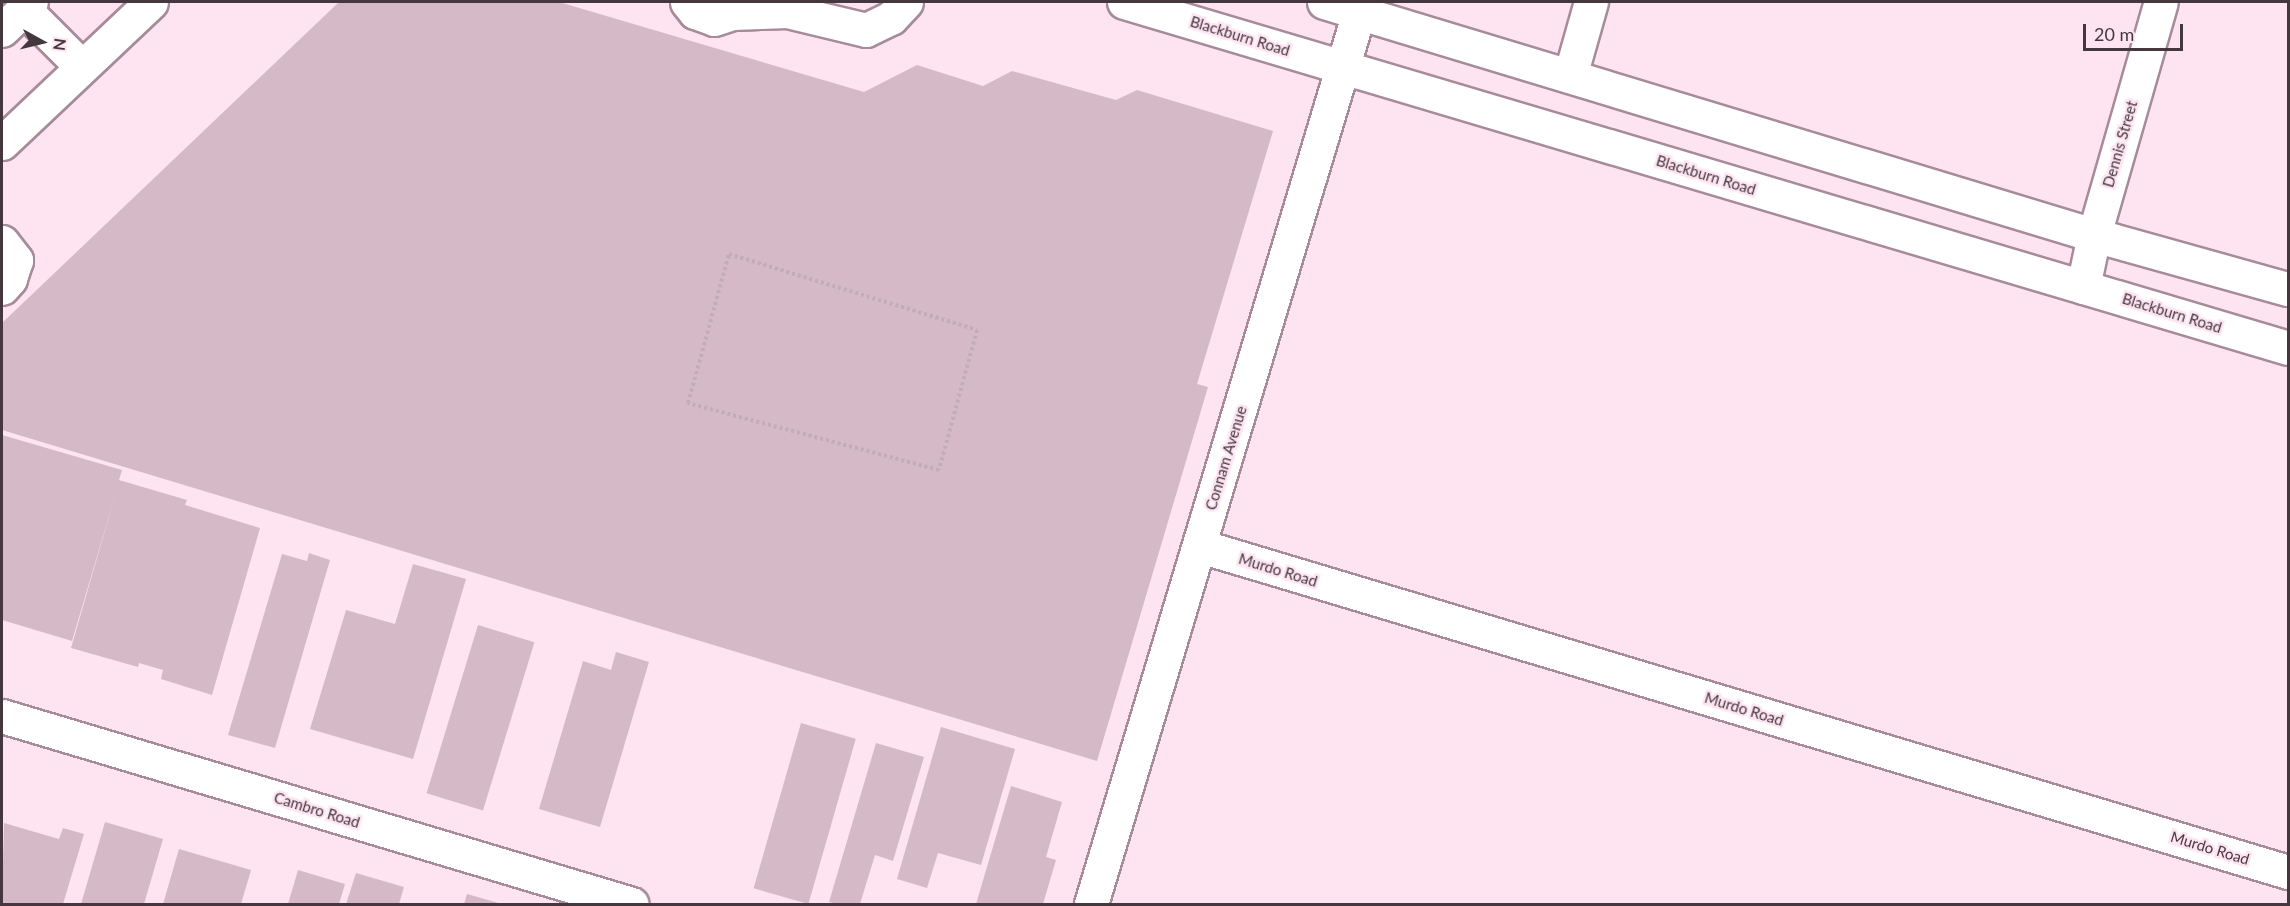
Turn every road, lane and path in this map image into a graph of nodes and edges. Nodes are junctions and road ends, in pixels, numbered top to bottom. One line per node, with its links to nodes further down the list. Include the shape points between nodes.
1 (151, 2): 14 (street)
2 (860, 2): 12 (street)
3 (906, 2): 12 (street, via 891,18 866,30)
4 (1124, 2): 13 (street, Blackburn Road)
5 (1324, 2): 9 (street)
6 (1591, 2): 15 (street)
7 (2161, 2): 17 (street, Dennis Street)
8 (781, 6): 11 (street); 12 (street)
9 (1359, 12): 13 (street, Connam Avenue); 15 (street)
10 (18, 13): 14 (street)
11 (711, 19)
12 (830, 24)
13 (1342, 66): 19 (street, Blackburn Road); 24 (street, Connam Avenue)
14 (82, 67): 16 (street)
15 (1569, 76): 17 (street)
16 (2, 143)
17 (2094, 235): 19 (street, Dennis Street); 21 (street)
18 (2, 242): 20 (street, via 16,261)
19 (2083, 287): 23 (street, Blackburn Road)
20 (2, 288)
21 (2289, 289)
22 (977, 330): 22 (path, via 729,254 688,403 939,470)
23 (2289, 348)
24 (1200, 546): 26 (street, Murdo Road); 28 (street, Connam Avenue)
25 (2, 716): 27 (street, Cambro Road)
26 (2289, 872)
27 (632, 904)
28 (1091, 904)

